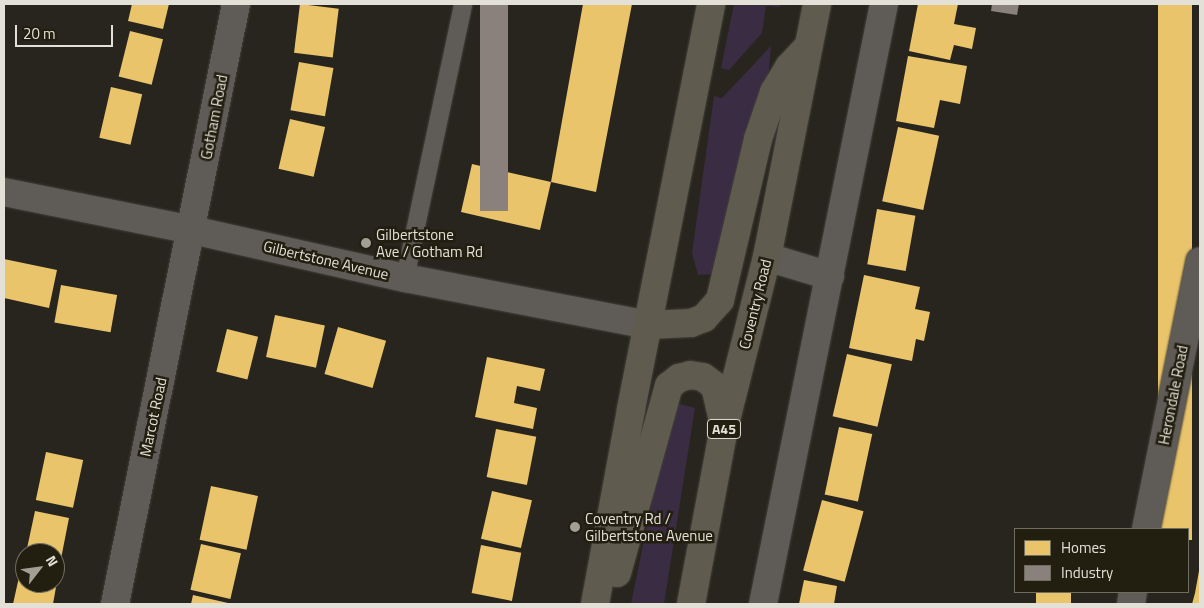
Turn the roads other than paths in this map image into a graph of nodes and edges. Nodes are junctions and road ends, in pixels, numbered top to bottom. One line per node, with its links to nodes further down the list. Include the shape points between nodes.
1 (236, 4): 8 (street, Gotham Road)
2 (463, 4): 12 (lane)
3 (711, 4): 13 (highway)
4 (817, 4): 6 (highway, Coventry Road / A45)
5 (884, 4): 11 (street)
6 (808, 48): 9 (highway, Coventry Road / A45); 13 (highway, via 789,67 774,92 758,139 720,300 704,318 691,323)
7 (4, 192): 8 (street, Gilbertstone Avenue)
8 (192, 230): 12 (street, Gilbertstone Avenue); 16 (street, Marcot Road)
9 (766, 257): 11 (street); 14 (highway, Coventry Road / A45)
10 (1200, 261): 15 (street, Herondale Road)
11 (830, 276): 20 (street)
12 (405, 278): 13 (street, Gilbertstone Avenue)
13 (648, 325): 17 (highway)
14 (724, 428): 18 (highway, via 715,386 703,377 690,375 669,386 613,587); 19 (highway, Coventry Road / A45)
15 (1146, 528)
16 (115, 604)
17 (595, 604)
18 (604, 604)
19 (691, 604)
20 (763, 604)

